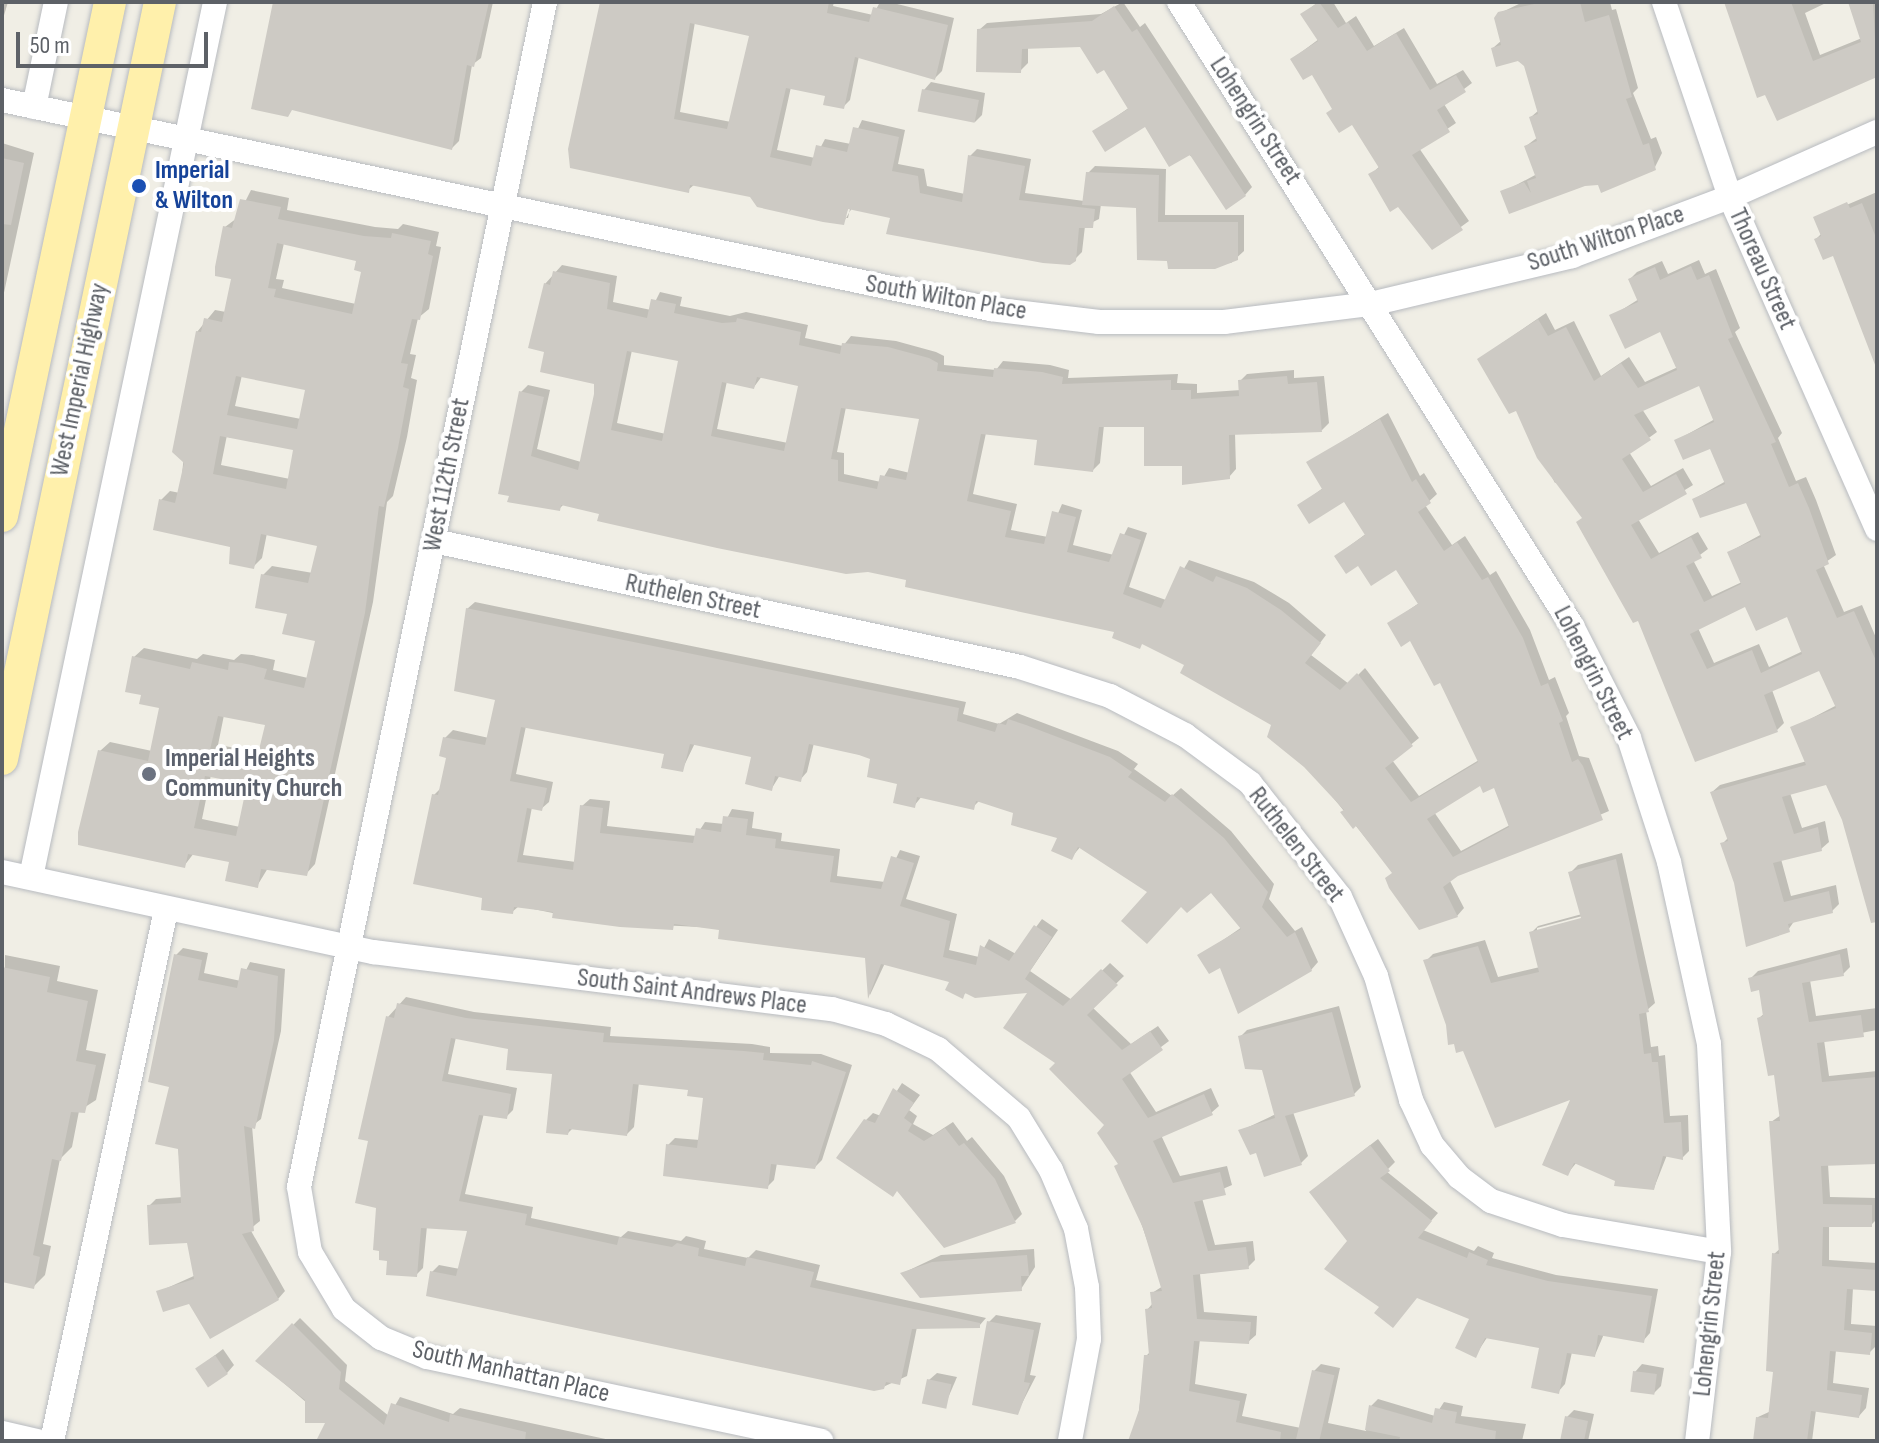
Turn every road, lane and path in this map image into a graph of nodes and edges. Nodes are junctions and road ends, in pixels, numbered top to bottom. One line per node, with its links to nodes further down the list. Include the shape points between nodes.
1 (56, 2): 9 (street)
2 (110, 2): 10 (main road, West Imperial Highway)
3 (160, 2): 11 (main road, West Imperial Highway)
4 (215, 2): 13 (street)
5 (545, 2): 15 (street, West 112th Street)
6 (1179, 2): 16 (street, Lohengrin Street)
7 (1664, 2): 14 (street, Thoreau Street)
8 (2, 100): 9 (street, South Wilton Place)
9 (34, 107): 10 (street, South Wilton Place)
10 (87, 118): 11 (street, South Wilton Place); 17 (main road, West Imperial Highway)
11 (134, 128): 13 (street, South Wilton Place); 20 (main road, West Imperial Highway)
12 (1877, 132): 14 (street, South Wilton Place)
13 (186, 139): 15 (street, South Wilton Place); 22 (street)
14 (1730, 197): 16 (street, South Wilton Place, via 1572,256); 18 (street, Thoreau Street)
15 (500, 209): 16 (street, South Wilton Place, via 990,309 1099,322 1224,322); 19 (street, West 112th Street)
16 (1371, 304): 25 (street, Lohengrin Street, via 1572,626 1629,738 1669,862 1709,1044)
17 (2, 516)
18 (1877, 529)
19 (434, 541): 24 (street, West 112th Street); 25 (street, Ruthelen Street, via 1020,667 1110,696 1185,735 1250,783 1340,897 1376,976 1411,1100 1432,1145 1459,1177 1491,1201 1563,1225)
20 (2, 759)
21 (2, 872): 22 (street, South Saint Andrews Place)
22 (31, 877): 23 (street, South Saint Andrews Place)
23 (166, 910): 24 (street, South Saint Andrews Place); 28 (street)
24 (345, 946): 29 (street, South Manhattan Place, via 299,1187 310,1252 344,1309 381,1338 427,1357); 30 (street, South Saint Andrews Place, via 832,1009 886,1024 938,1049 1019,1118 1051,1170 1076,1229 1087,1287 1089,1339)
25 (1719, 1252): 31 (street, Lohengrin Street)
26 (2, 1433): 27 (street)
27 (38, 1441)
28 (52, 1441)
29 (821, 1441)
30 (1070, 1441)
31 (1697, 1441)

